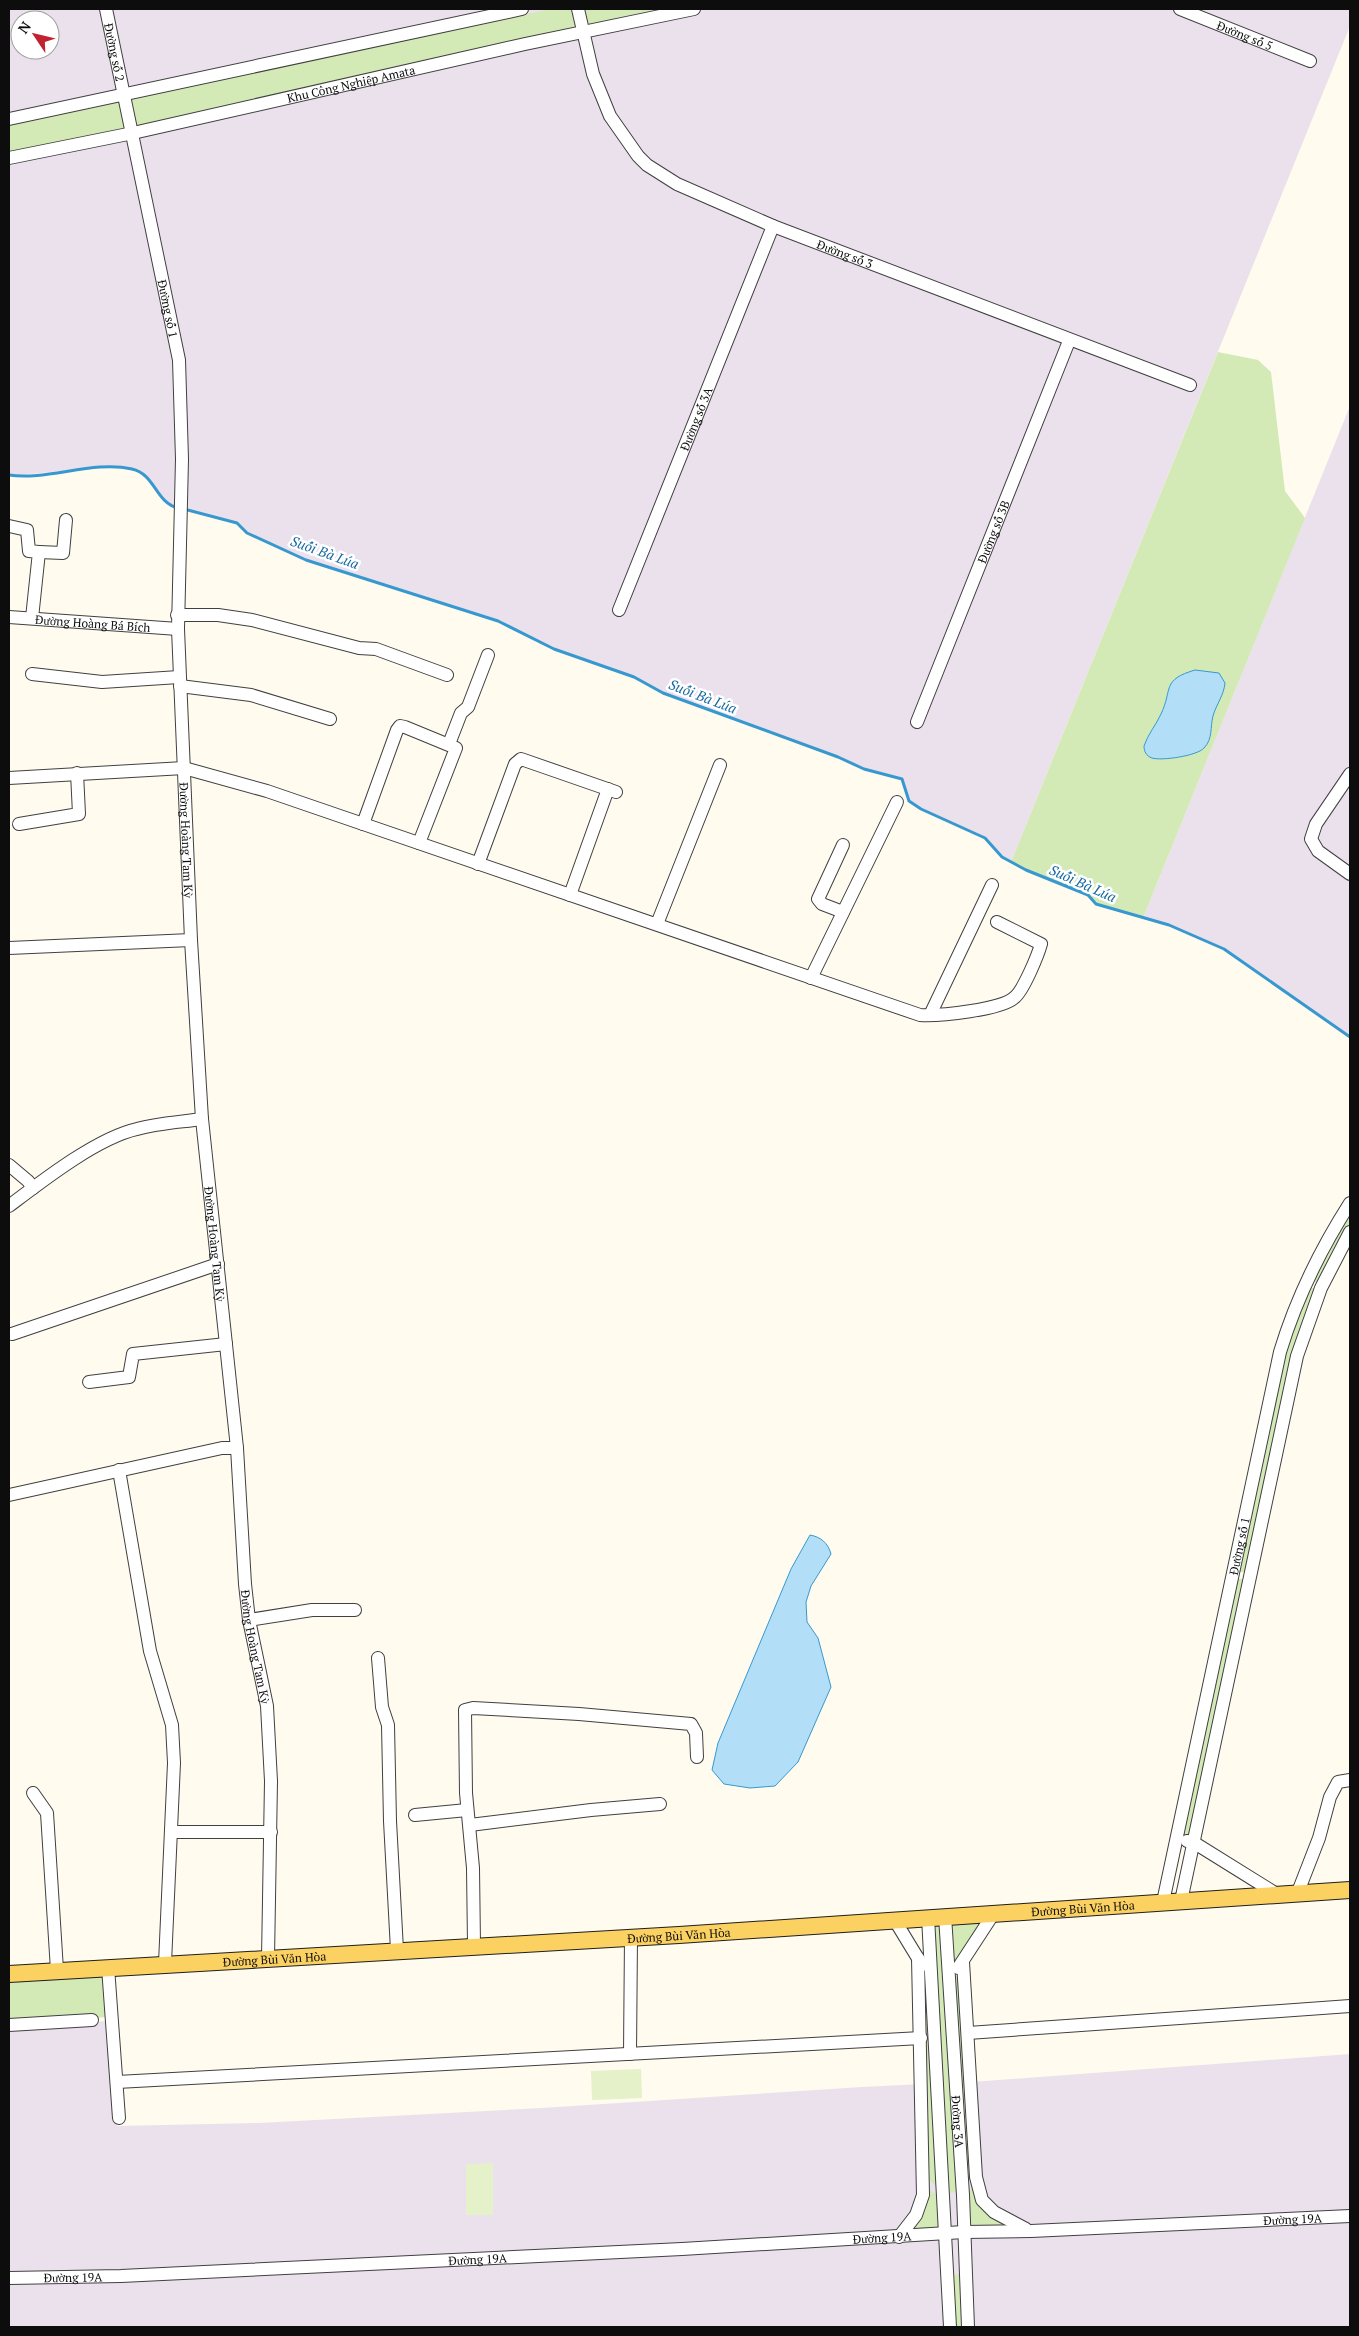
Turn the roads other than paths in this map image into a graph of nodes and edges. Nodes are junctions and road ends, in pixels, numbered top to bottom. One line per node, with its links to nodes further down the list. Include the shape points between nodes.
1 (106, 9): 8 (street, Đường số 2)
2 (522, 9): 8 (street)
3 (578, 9): 6 (street, Đường số 3)
4 (694, 9): 6 (street, Khu Công Nghiệp Amata)
5 (1180, 9): 7 (street, Đường số 5)
6 (584, 32): 10 (street, Khu Công Nghiệp Amata); 12 (street, Đường số 3, via 600,96 615,126 646,165 677,184)
7 (1310, 61)
8 (123, 95): 9 (street); 10 (street, Đường số 2)
9 (9, 119)
10 (133, 133): 11 (street, Khu Công Nghiệp Amata); 17 (street, Đường số 1, via 179,360)
11 (9, 158)
12 (773, 226): 13 (street, Đường số 3); 19 (street, Đường số 3A)
13 (1068, 341): 14 (street, Đường số 3); 29 (street, Đường số 3B)
14 (1190, 385)
15 (66, 520): 18 (street, via 63,553)
16 (9, 526): 18 (street, via 27,530 28,551)
17 (180, 527): 20 (street, Đường Hoàng Tam Kỳ)
18 (39, 552): 22 (street)
19 (619, 610)
20 (178, 615): 23 (street, Đường Hoàng Tam Kỳ); 26 (street, via 252,620 359,648 376,649)
21 (9, 617): 22 (street, Đường Hoàng Bá Bích)
22 (32, 618): 23 (street, Đường Hoàng Bá Bích)
23 (178, 629): 27 (street, Đường Hoàng Tam Kỳ)
24 (488, 655): 30 (street, via 468,707 461,712)
25 (32, 674): 27 (street, via 102,682)
26 (447, 675)
27 (179, 681): 28 (street, via 244,694); 32 (street, Đường Hoàng Tam Kỳ)
28 (330, 719)
29 (917, 722)
30 (449, 744): 38 (street, via 400,726); 39 (street, via 456,749)
31 (720, 766): 47 (street)
32 (184, 768): 33 (street); 38 (street, via 267,790); 48 (street, Đường Hoàng Tam Kỳ)
33 (77, 773): 35 (street); 37 (street, via 79,814)
34 (1350, 774): 42 (street, via 1316,824 1311,839 1318,851)
35 (9, 778)
36 (897, 802): 45 (street)
37 (19, 824)
38 (363, 824): 39 (street)
39 (418, 843): 41 (street)
40 (843, 845): 45 (street, via 818,899 822,904)
41 (478, 864): 44 (street); 44 (street, via 515,764 521,759 612,791)
42 (1350, 874)
43 (992, 885): 51 (street)
44 (570, 895): 47 (street)
45 (843, 912): 50 (street)
46 (997, 922): 51 (street, via 1041,944 1017,996 968,1012)
47 (657, 924): 50 (street)
48 (191, 940): 49 (street); 52 (street, Đường Hoàng Tam Kỳ)
49 (9, 948)
50 (811, 978): 51 (street, via 905,1011)
51 (930, 1015)
52 (202, 1119): 54 (street, via 137,1129 115,1136); 58 (street, Đường Hoàng Tam Kỳ)
53 (9, 1165): 54 (street)
54 (33, 1188): 56 (street)
55 (1350, 1203): 59 (street, Đường số 1)
56 (9, 1206)
57 (1350, 1232): 60 (street, Đường số 1)
58 (218, 1264): 61 (street); 62 (street, Đường Hoàng Tam Kỳ)
59 (1306, 1282): 60 (street); 68 (street, Đường số 1, via 1280,1352)
60 (1321, 1288): 67 (street, Đường số 1, via 1297,1356)
61 (12, 1334)
62 (226, 1344): 63 (street, via 133,1354 129,1377); 64 (street, Đường Hoàng Tam Kỳ)
63 (89, 1382)
64 (237, 1448): 65 (street, via 222,1448); 70 (street, Đường Hoàng Tam Kỳ)
65 (119, 1470): 66 (street); 79 (street, via 150,1652 172,1725)
66 (9, 1495)
67 (1250, 1575): 68 (street); 82 (street, Đường số 1)
68 (1231, 1576): 81 (street, Đường số 1)
69 (355, 1610): 70 (street, via 312,1610)
70 (249, 1620): 80 (street, Đường Hoàng Tam Kỳ, via 267,1706)
71 (378, 1658): 94 (street, via 382,1707 388,1724)
72 (697, 1757): 76 (street, via 696,1733 691,1724 468,1708 463,1713)
73 (1350, 1780): 84 (street, via 1338,1782 1333,1790)
74 (33, 1793): 100 (street, via 47,1812)
75 (660, 1804): 78 (street)
76 (468, 1810): 77 (street); 78 (street)
77 (415, 1815)
78 (470, 1825): 93 (street)
79 (171, 1832): 80 (street); 98 (street)
80 (270, 1832): 95 (street, Đường Hoàng Tam Kỳ)
81 (1175, 1839): 82 (street); 87 (street, Đường số 1)
82 (1193, 1842): 85 (street); 86 (street, Đường số 1)
83 (1350, 1890): 84 (main road, Đường Bùi Văn Hòa)
84 (1298, 1892): 85 (main road, Đường Bùi Văn Hòa)
85 (1275, 1894): 86 (main road, Đường Bùi Văn Hòa)
86 (1181, 1901): 87 (main road, Đường Bùi Văn Hòa)
87 (1163, 1902): 88 (main road, Đường Bùi Văn Hòa)
88 (994, 1913): 89 (main road, Đường Bùi Văn Hòa); 97 (street)
89 (946, 1916): 90 (main road, Đường Bùi Văn Hòa); 102 (street, Đường 3A)
90 (928, 1917): 91 (main road, Đường Bùi Văn Hòa); 103 (street, Đường 3A)
91 (894, 1919): 92 (main road, Đường Bùi Văn Hòa); 96 (street)
92 (631, 1937): 93 (main road, Đường Bùi Văn Hòa); 109 (street)
93 (474, 1945): 94 (main road, Đường Bùi Văn Hòa)
94 (397, 1950): 95 (main road, Đường Bùi Văn Hòa)
95 (268, 1958): 98 (main road, Đường Bùi Văn Hòa)
96 (918, 1958): 103 (street); 108 (street)
97 (963, 1962): 102 (street); 107 (street, Đường 3A)
98 (165, 1963): 99 (main road, Đường Bùi Văn Hòa)
99 (108, 1967): 100 (main road, Đường Bùi Văn Hòa); 110 (street)
100 (57, 1970): 101 (main road, Đường Bùi Văn Hòa)
101 (9, 1974)
102 (950, 1980): 114 (street, Đường 3A)
103 (933, 1982): 115 (street, Đường 3A)
104 (1350, 2006): 107 (street)
105 (92, 2020): 106 (street)
106 (9, 2025)
107 (968, 2033): 112 (street, Đường 3A)
108 (921, 2038): 109 (street); 113 (street)
109 (630, 2054): 110 (street)
110 (117, 2082): 111 (street)
111 (119, 2118)
112 (976, 2177): 114 (street); 117 (street, Đường 3A, via 982,2200 994,2212)
113 (923, 2178): 115 (street); 120 (street, via 923,2195 916,2215)
114 (963, 2195): 115 (street); 118 (street, Đường 3A)
115 (944, 2197): 119 (street, Đường 3A)
116 (1350, 2216): 117 (street, Đường 19A)
117 (1031, 2231): 118 (street, Đường 19A)
118 (964, 2232): 119 (street, Đường 19A); 123 (street, Đường 3A)
119 (945, 2234): 120 (street, Đường 19A); 122 (street, Đường 3A)
120 (899, 2237): 121 (street, Đường 19A, via 121,2276)
121 (9, 2278)
122 (950, 2327)
123 (968, 2327)

